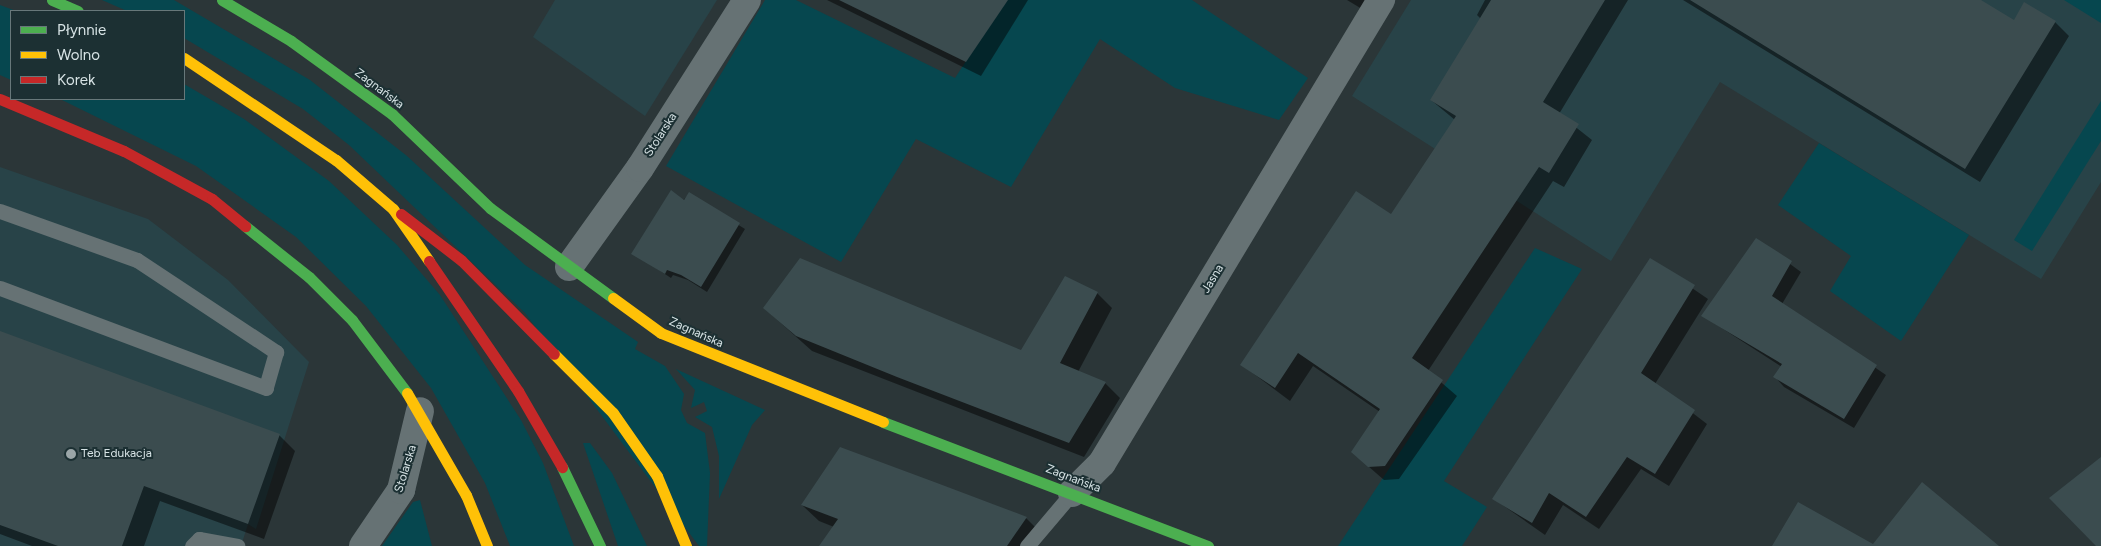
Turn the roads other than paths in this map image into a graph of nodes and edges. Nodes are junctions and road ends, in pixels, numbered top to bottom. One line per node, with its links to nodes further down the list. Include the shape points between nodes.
1 (52, 0): 5 (main road)
2 (222, 0): 10 (main road, Zagnańska, via 290,41 392,114 490,208)
3 (747, 0): 10 (street, Stolarska, via 640,168)
4 (1381, 0): 13 (street, Jasna, via 1102,463)
5 (76, 10)
6 (185, 59): 8 (main road, via 336,160)
7 (0, 99): 12 (main road, via 124,151 212,198 267,239 352,320)
8 (393, 209): 20 (main road, via 550,443); 21 (main road, via 443,243 613,413 657,476)
9 (0, 211): 11 (lane, via 137,260 276,352 266,388)
10 (569, 267): 13 (main road, Zagnańska, via 661,333 739,367)
11 (0, 288)
12 (420, 411): 14 (main road); 18 (street, Stolarska, via 401,490)
13 (1072, 493): 22 (lane, Jasna); 23 (main road, Zagnańska)
14 (466, 495): 15 (main road); 19 (main road)
15 (468, 538)
16 (192, 546): 17 (lane, via 199,539)
17 (237, 546)
18 (364, 546)
19 (486, 546)
20 (600, 546)
21 (686, 546)
22 (1028, 546)
23 (1208, 546)

